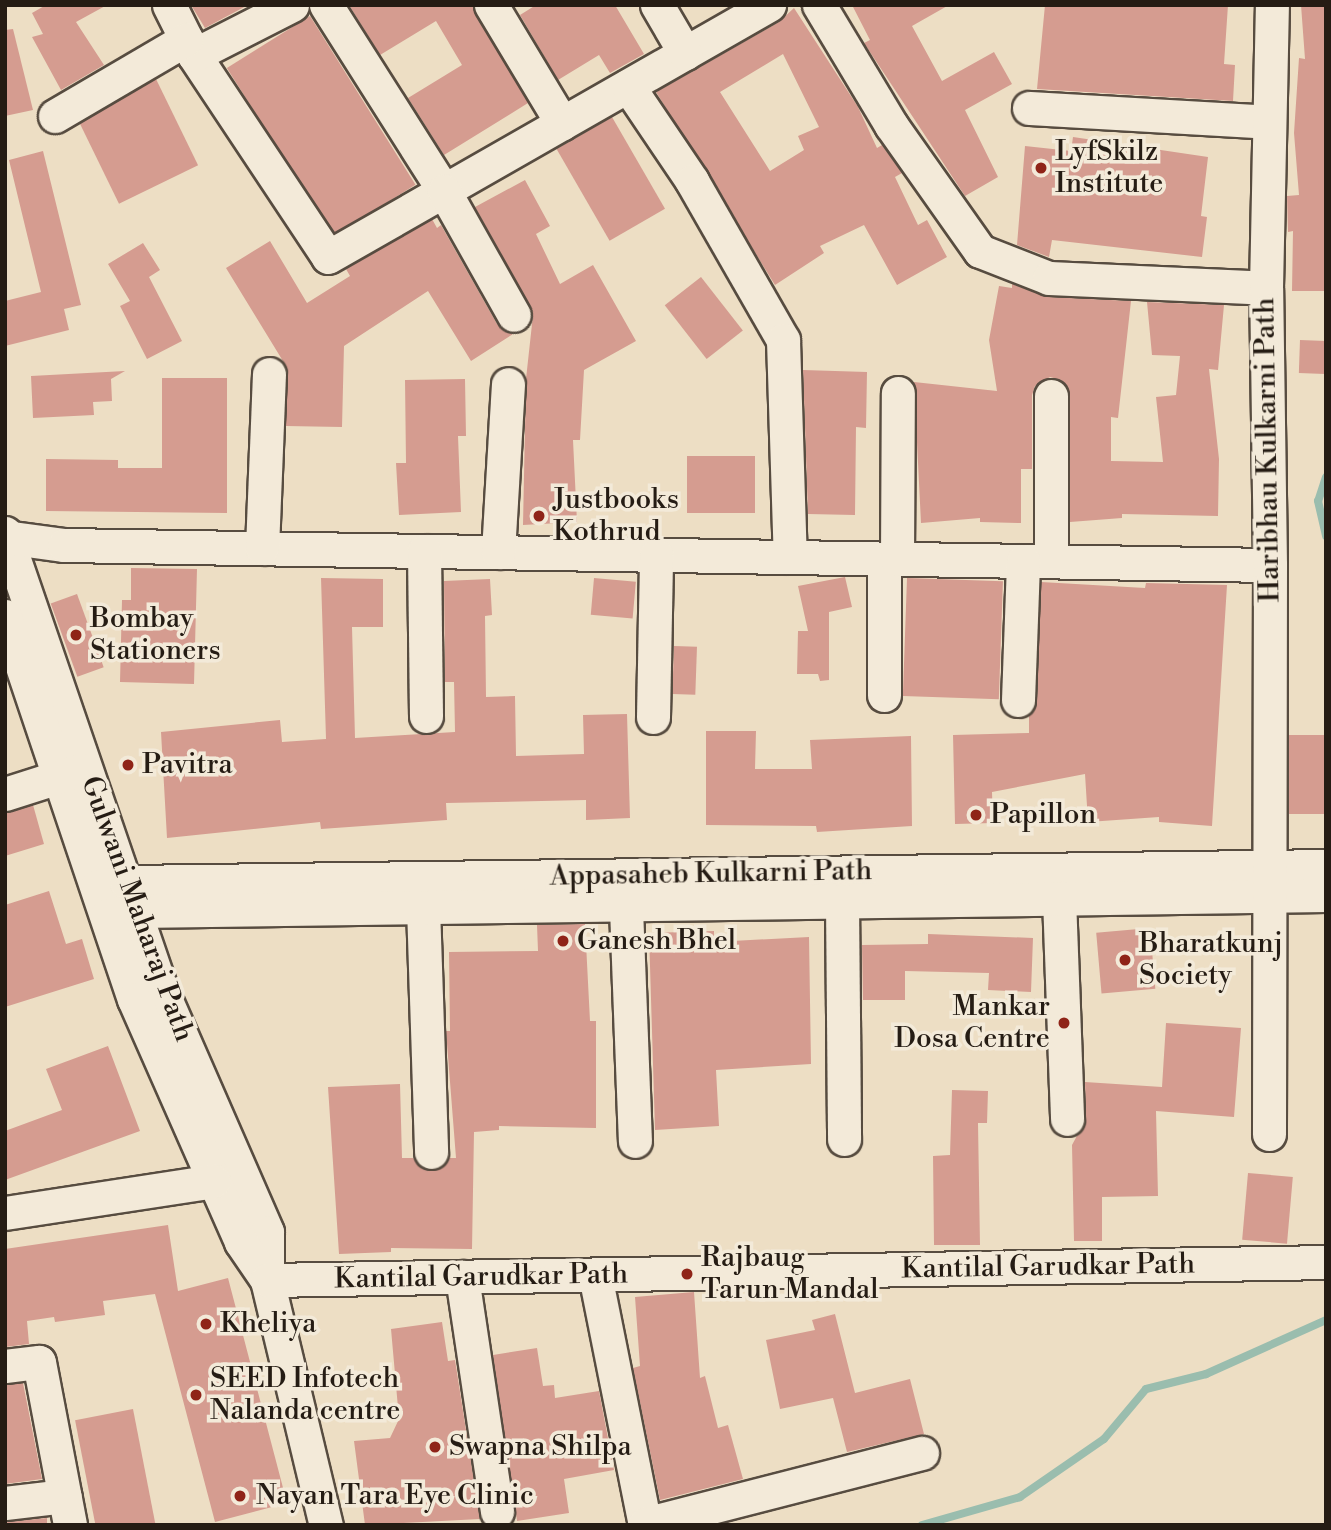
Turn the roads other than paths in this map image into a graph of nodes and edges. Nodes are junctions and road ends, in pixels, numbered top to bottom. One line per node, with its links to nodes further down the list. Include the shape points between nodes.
1 (169, 5): 9 (street)
2 (292, 5): 9 (street)
3 (326, 5): 16 (street)
4 (491, 5): 15 (street)
5 (657, 5): 10 (street)
6 (769, 5): 10 (street)
7 (819, 5): 17 (street, via 891,125 980,251 1049,278)
8 (1272, 5): 14 (street, Haribhau Kulkarni Path)
9 (190, 47): 13 (street); 16 (street, via 328,257)
10 (685, 53): 11 (street)
11 (628, 86): 15 (street); 28 (street, via 692,181 783,340)
12 (1029, 108): 14 (street)
13 (55, 116)
14 (1269, 122): 17 (street, Haribhau Kulkarni Path)
15 (562, 123): 16 (street)
16 (444, 191): 18 (street)
17 (1266, 288): 31 (street, Haribhau Kulkarni Path)
18 (514, 315)
19 (269, 374): 24 (street)
20 (508, 384): 26 (street)
21 (898, 393): 29 (street)
22 (1051, 396): 30 (street)
23 (6, 536): 24 (street, via 64,545); 37 (street, Gulwani Maharaj Path)
24 (262, 548): 25 (street)
25 (424, 551): 26 (street); 35 (street)
26 (498, 552): 27 (street)
27 (656, 555): 28 (street); 36 (street)
28 (790, 557): 29 (street)
29 (890, 559): 30 (street); 33 (street)
30 (1037, 561): 31 (street); 34 (street)
31 (1270, 565): 40 (street, Haribhau Kulkarni Path)
32 (5, 616): 37 (street, Gulwani Maharaj Path)
33 (884, 695)
34 (1018, 700)
35 (426, 716)
36 (653, 717)
37 (72, 773): 38 (street); 44 (street, Gulwani Maharaj Path)
38 (5, 794)
39 (1326, 866): 40 (street, Appasaheb Kulkarni Path)
40 (1269, 881): 41 (street, Appasaheb Kulkarni Path); 42 (street, Appasaheb Kulkarni Path); 43 (street, Appasaheb Kulkarni Path); 48 (street, Haribhau Kulkarni Path)
41 (625, 889): 44 (street, Appasaheb Kulkarni Path); 45 (street, Appasaheb Kulkarni Path); 46 (street, Appasaheb Kulkarni Path); 50 (street)
42 (1326, 895)
43 (1059, 898): 45 (street, Appasaheb Kulkarni Path); 47 (street)
44 (117, 899): 46 (street, Appasaheb Kulkarni Path); 52 (street, Gulwani Maharaj Path, via 134,999); 57 (street, Gulwani Maharaj Path, via 268,1232)
45 (842, 901): 49 (street)
46 (423, 907): 51 (street)
47 (1068, 1119)
48 (1269, 1134)
49 (844, 1139)
50 (635, 1141)
51 (431, 1152)
52 (214, 1181): 53 (street); 57 (street, Gulwani Maharaj Path, via 241,1242)
53 (5, 1213)
54 (1321, 1263): 55 (street, Kantilal Garudkar Path)
55 (595, 1275): 56 (street, Kantilal Garudkar Path); 63 (street)
56 (462, 1277): 57 (street, Kantilal Garudkar Path); 62 (street)
57 (267, 1280): 64 (street, Gulwani Maharaj Path)
58 (5, 1366): 61 (street, via 39,1362)
59 (922, 1453): 63 (street)
60 (5, 1503): 61 (street)
61 (68, 1510)
62 (497, 1511)
63 (645, 1524)
64 (326, 1525)

